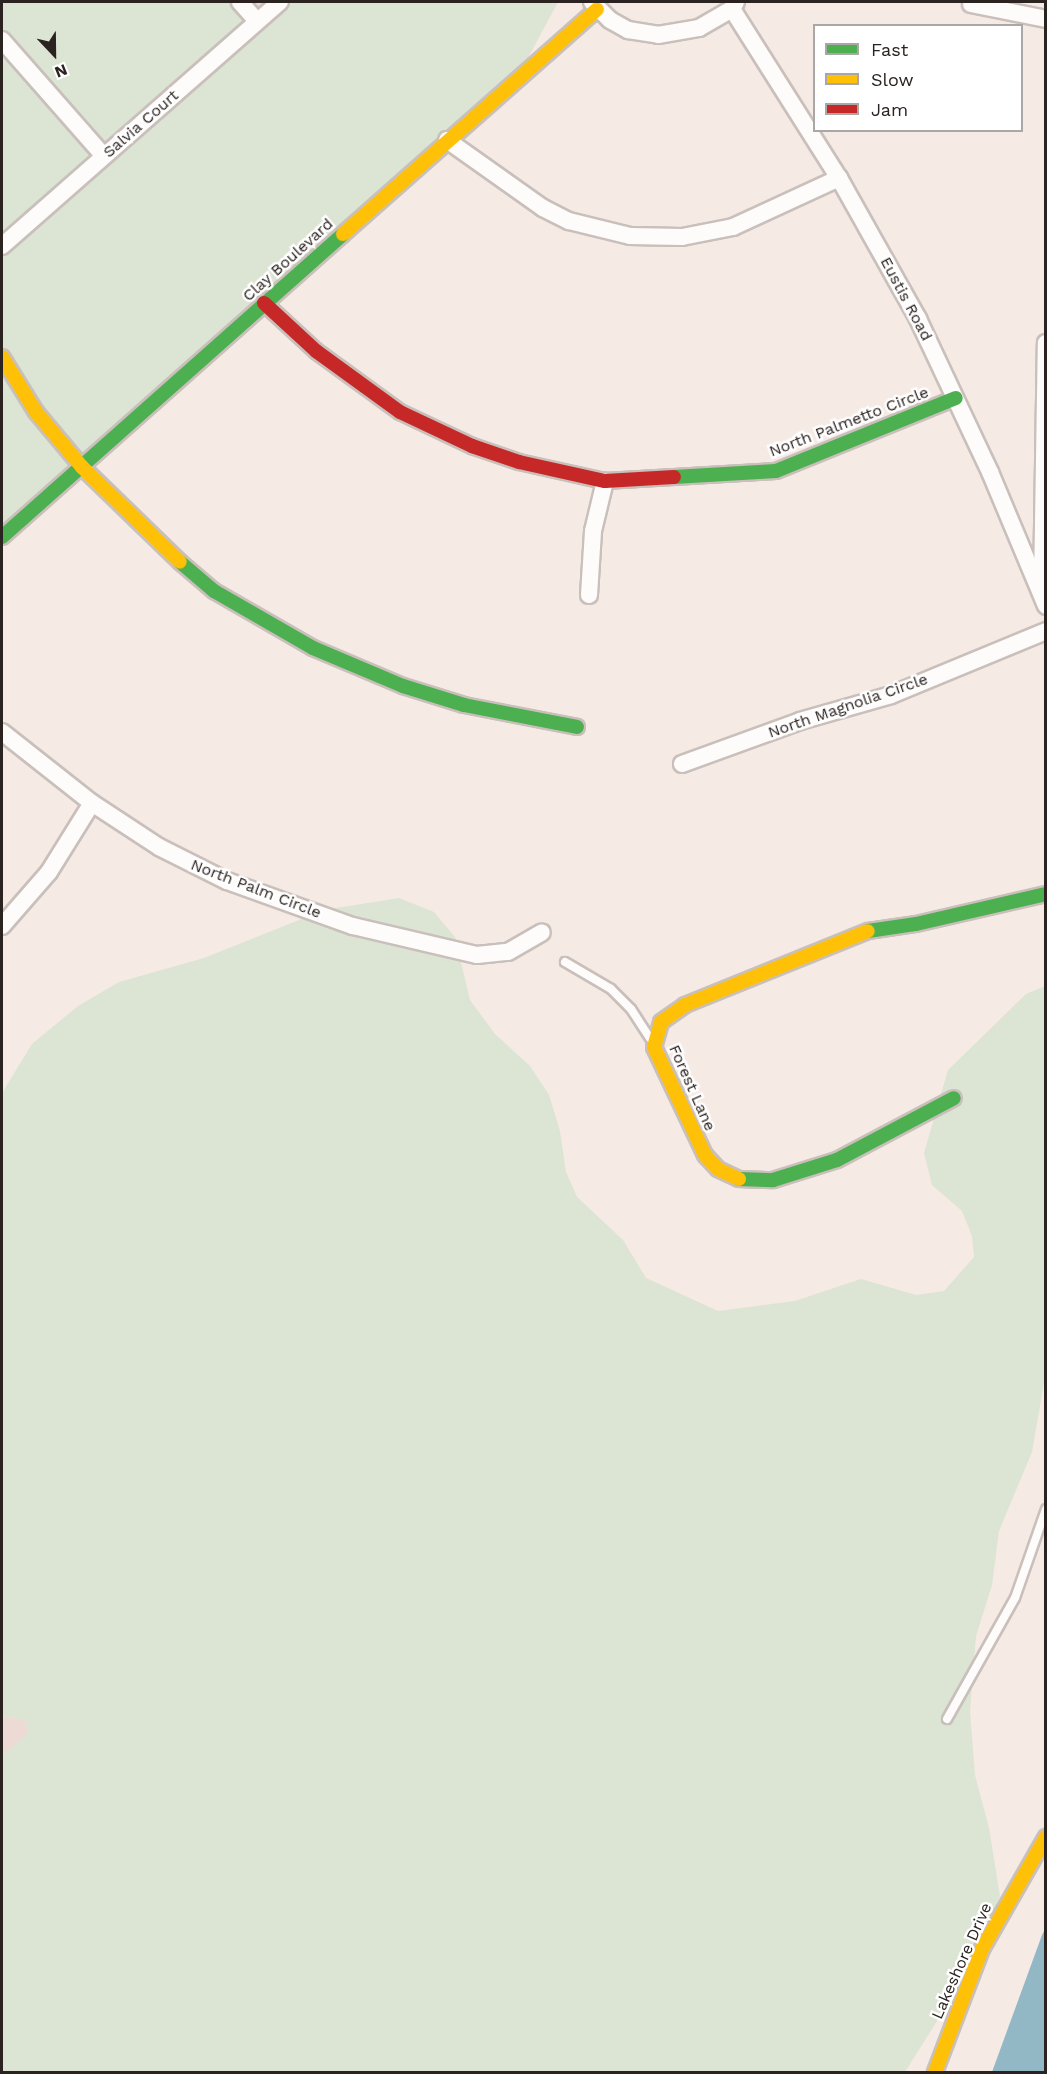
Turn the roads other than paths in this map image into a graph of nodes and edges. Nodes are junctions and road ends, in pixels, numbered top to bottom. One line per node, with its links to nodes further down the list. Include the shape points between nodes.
1 (240, 2): 7 (street)
2 (280, 2): 7 (street, Salvia Court)
3 (971, 4): 6 (street)
4 (595, 5): 5 (street, via 628,30 658,35 699,28); 9 (street, Clay Boulevard)
5 (734, 5): 11 (street, Eustis Road)
6 (1046, 19)
7 (257, 21): 10 (street, Salvia Court)
8 (2, 40): 10 (street)
9 (447, 140): 11 (street, via 543,208 568,221 630,236 682,237 733,227); 13 (street, Clay Boulevard)
10 (104, 156): 12 (street, Salvia Court)
11 (839, 178): 16 (street, Eustis Road, via 913,309)
12 (2, 246)
13 (264, 303): 17 (street, Clay Boulevard); 18 (street, North Palmetto Circle, via 351,379 409,417 519,462)
14 (1046, 343): 21 (street)
15 (2, 357): 17 (street, via 36,412)
16 (956, 398): 18 (street, North Palmetto Circle, via 776,471); 21 (street, Eustis Road)
17 (82, 467): 19 (street, Clay Boulevard); 23 (street, via 188,571 247,612 313,648 413,689 464,705)
18 (605, 481): 20 (street, via 593,531)
19 (2, 537)
20 (589, 596)
21 (1044, 601)
22 (1046, 631): 25 (street, North Magnolia Circle, via 891,695)
23 (577, 727)
24 (2, 732): 26 (street, North Palm Circle)
25 (682, 764)
26 (92, 802): 28 (street, via 49,872); 29 (street, North Palm Circle, via 194,867 352,926 477,955 508,952)
27 (1046, 894): 31 (street, Forest Lane, via 916,924 860,932 685,1005 661,1022)
28 (2, 926)
29 (542, 932)
30 (565, 962): 31 (lane, via 611,989 641,1021)
31 (654, 1047): 32 (street, Forest Lane, via 705,1155 718,1169 736,1179 773,1180 837,1160)
32 (954, 1098)
33 (1046, 1509): 34 (lane, via 1015,1598)
34 (946, 1719)
35 (1046, 1836): 36 (street, Lakeshore Drive, via 982,1949)
36 (935, 2073)

